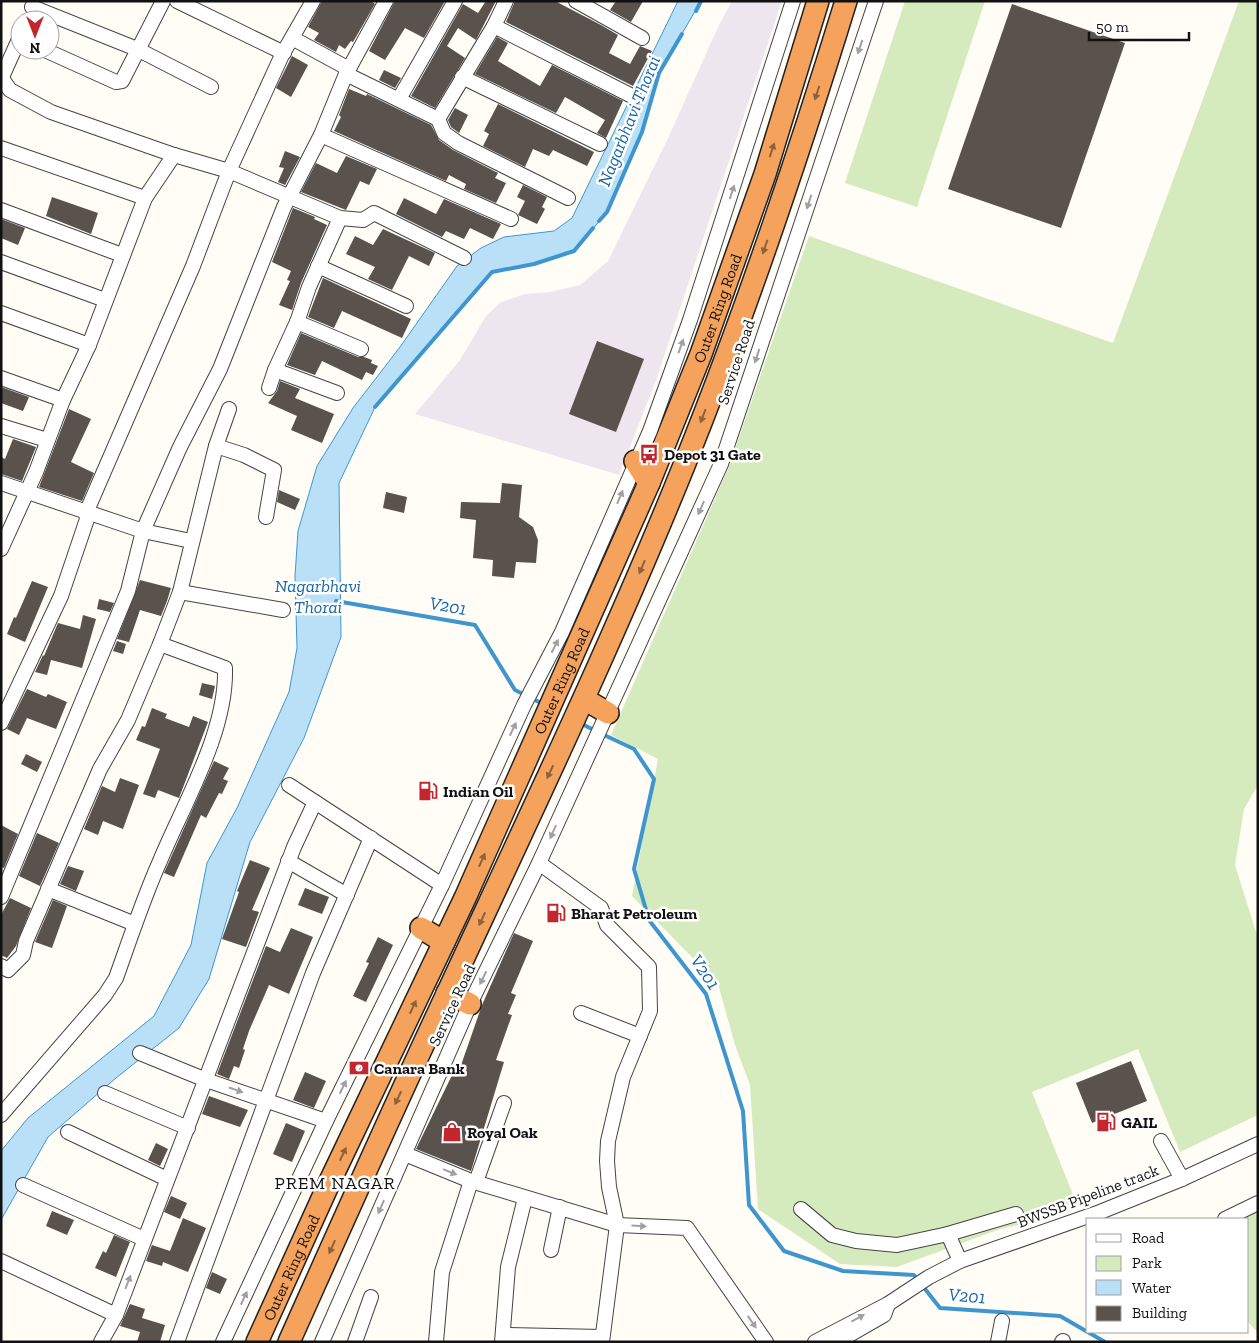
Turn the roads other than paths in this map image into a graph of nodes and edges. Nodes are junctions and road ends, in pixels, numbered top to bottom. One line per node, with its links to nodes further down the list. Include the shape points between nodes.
1 (163, 1): 16 (street)
2 (177, 1): 17 (street)
3 (313, 1): 14 (street)
4 (386, 1): 20 (street)
5 (455, 1): 25 (street)
6 (506, 1): 13 (street)
7 (576, 1): 15 (street)
8 (793, 1): 57 (street, one-way to 8, via 650,431 690,320)
9 (846, 1): 69 (highway, Outer Ring Road, one-way to 69, via 725,360 684,465)
10 (876, 1): 70 (street, Service Road, one-way to 70, via 721,464)
11 (816, 2): 58 (highway, Outer Ring Road, one-way to 11, via 701,354 761,183)
12 (60, 21): 16 (street)
13 (494, 26): 21 (street); 24 (street)
14 (292, 38): 17 (street); 20 (street)
15 (642, 38)
16 (137, 49): 18 (street, via 126,74 116,82); 23 (street)
17 (284, 53): 31 (street)
18 (60, 57)
19 (10, 60): 22 (street)
20 (348, 72): 25 (street); 27 (street)
21 (462, 76): 26 (street); 28 (street)
22 (2, 77): 30 (street, via 10,90 51,112)
23 (211, 87)
24 (634, 97)
25 (399, 99): 26 (street)
26 (438, 118): 34 (street, via 444,133 458,143)
27 (321, 135): 32 (street); 37 (street)
28 (600, 144)
29 (1, 148): 33 (street)
30 (174, 155): 31 (street); 33 (street)
31 (228, 171): 32 (street); 61 (street, via 192,266)
32 (291, 197): 36 (street); 63 (street, via 284,207 220,369 180,447)
33 (145, 198): 38 (street)
34 (568, 198)
35 (1, 210): 38 (street)
36 (340, 218): 39 (street, via 363,220 374,213); 41 (street)
37 (511, 219)
38 (122, 255): 42 (street)
39 (464, 258)
40 (1, 262): 42 (street)
41 (318, 266): 43 (street); 45 (street)
42 (105, 300): 46 (street)
43 (406, 306)
44 (1, 313): 46 (street)
45 (297, 322): 47 (street); 48 (street)
46 (89, 345): 52 (street)
47 (361, 349)
48 (275, 370): 50 (street); 51 (street)
49 (1, 378): 52 (street)
50 (269, 388)
51 (337, 394)
52 (63, 400): 55 (street)
53 (229, 409): 56 (street)
54 (1, 426): 55 (street)
55 (47, 440): 60 (street)
56 (216, 446): 62 (street, via 274,470); 64 (street)
57 (635, 461): 58 (highway); 77 (street, one-way to 57, via 524,705 562,632)
58 (649, 483): 83 (highway, Outer Ring Road, one-way to 58)
59 (1, 484): 60 (street)
60 (27, 492): 61 (street); 65 (street)
61 (86, 513): 63 (street); 71 (street, via 87,519 61,596)
62 (266, 517)
63 (143, 531): 64 (street); 80 (street, via 128,591)
64 (191, 541): 66 (street)
65 (1, 550)
66 (180, 592): 67 (street); 68 (street)
67 (283, 610)
68 (160, 644): 78 (street, via 128,720 100,769); 81 (street, via 225,668 224,691 209,750 159,861)
69 (577, 713): 70 (highway); 85 (highway, Outer Ring Road, one-way to 85)
70 (605, 718): 76 (street, Service Road, one-way to 76)
71 (1, 723)
72 (288, 785): 73 (street)
73 (314, 802): 74 (street); 75 (street)
74 (371, 838): 77 (street); 79 (street)
75 (288, 861): 79 (street); 90 (street)
76 (539, 863): 86 (street, Service Road, one-way to 86); 88 (street, via 601,908 607,925 649,967 650,1011)
77 (442, 885): 82 (street)
78 (48, 889): 81 (street); 84 (street, via 23,955 8,970)
79 (347, 895): 92 (street)
80 (1, 897)
81 (135, 924): 94 (street, via 116,978 105,995)
82 (421, 928): 83 (highway); 95 (street, one-way to 82)
83 (444, 942): 126 (highway, Outer Ring Road, one-way to 83)
84 (1, 966)
85 (447, 993): 86 (highway); 127 (highway, Outer Ring Road, one-way to 127)
86 (470, 1004): 100 (street, Service Road)
87 (581, 1013): 88 (street)
88 (640, 1036): 111 (street, via 623,1077 608,1141 606,1161)
89 (140, 1053): 90 (street)
90 (206, 1080): 92 (street, one-way to 92); 96 (street)
91 (105, 1093): 96 (street)
92 (265, 1100): 95 (street); 124 (street)
93 (504, 1104): 103 (street)
94 (2, 1114)
95 (326, 1121): 125 (street, one-way to 95)
96 (188, 1128): 101 (street)
97 (68, 1132): 101 (street)
98 (1160, 1141): 102 (street)
99 (1258, 1144): 102 (street, BWSSB Pipeline track)
100 (405, 1154): 103 (street, one-way to 103); 128 (street, Service Road, one-way to 128)
101 (166, 1179): 113 (street)
102 (1182, 1179): 116 (street, BWSSB Pipeline track, via 1072,1223)
103 (473, 1182): 105 (street); 130 (street, via 442,1272)
104 (23, 1186): 113 (street)
105 (525, 1198): 107 (street); 121 (street, via 508,1267)
106 (1258, 1203): 110 (street)
107 (560, 1207): 111 (street); 114 (street)
108 (801, 1209): 112 (street, via 832,1235 856,1241 897,1245)
109 (1016, 1214): 112 (street)
110 (1227, 1218)
111 (617, 1225): 122 (street); 131 (street, one-way to 131, via 687,1228)
112 (948, 1234): 116 (street)
113 (144, 1239): 119 (street, one-way to 113)
114 (551, 1250)
115 (1, 1261): 119 (street)
116 (960, 1261): 118 (street, BWSSB Pipeline track)
117 (371, 1297): 129 (street)
118 (888, 1304): 132 (street, one-way to 118); 133 (street, via 884,1315)
119 (116, 1315): 123 (street)
120 (1002, 1321): 134 (street)
121 (502, 1339): 122 (street)
122 (602, 1339)
123 (101, 1342)
124 (177, 1342)
125 (223, 1342)
126 (257, 1342)
127 (289, 1342)
128 (322, 1342)
129 (356, 1342)
130 (436, 1342)
131 (766, 1342)
132 (816, 1342)
133 (837, 1342)
134 (998, 1342)

